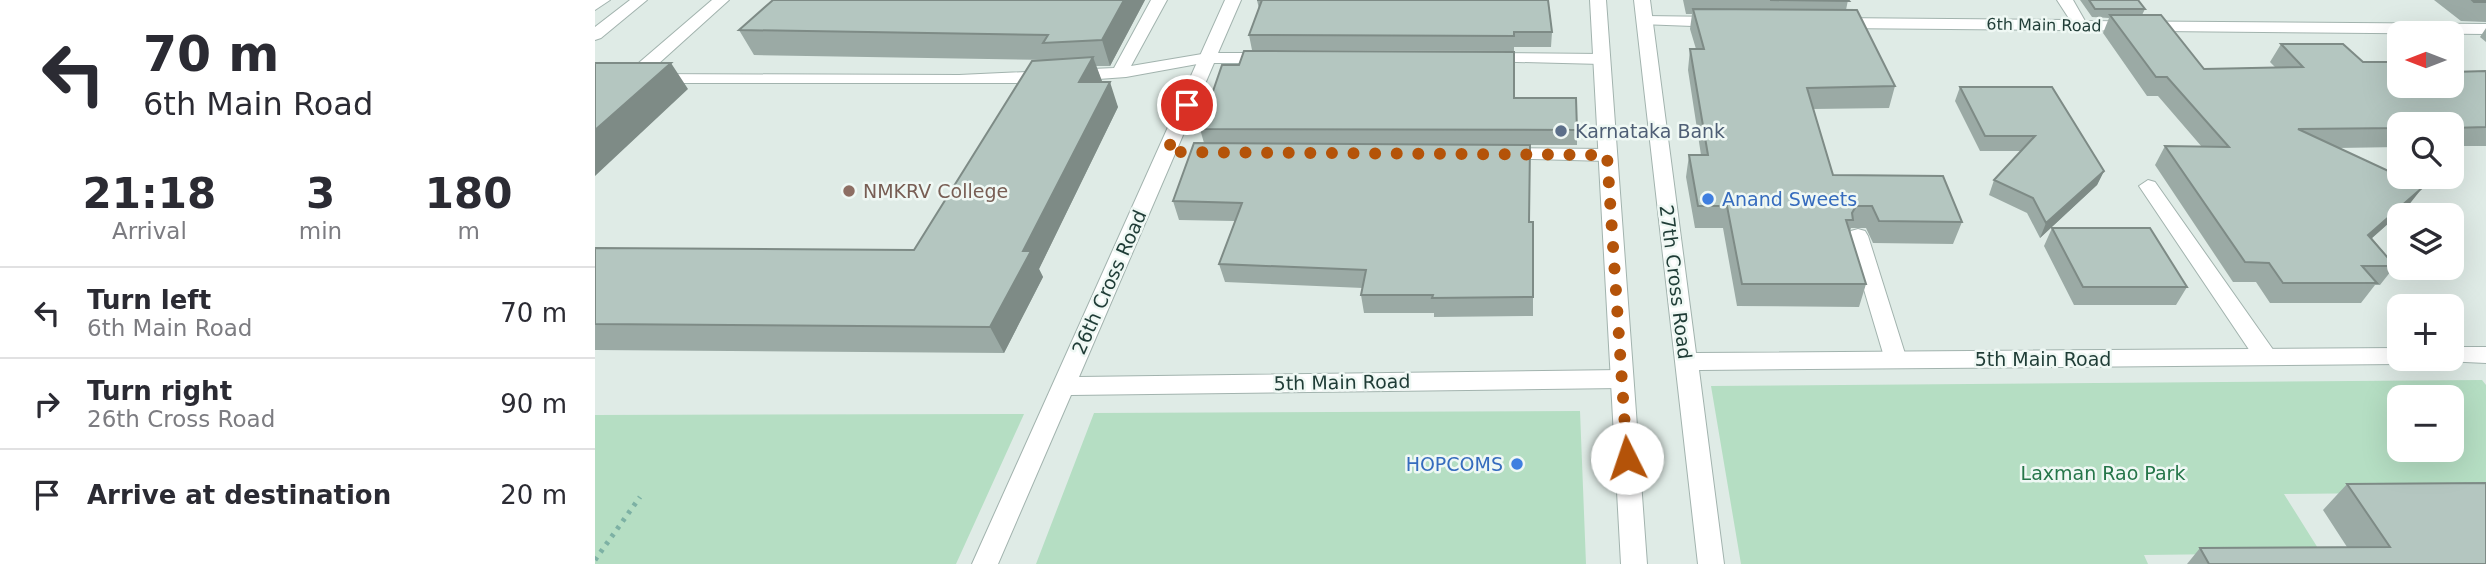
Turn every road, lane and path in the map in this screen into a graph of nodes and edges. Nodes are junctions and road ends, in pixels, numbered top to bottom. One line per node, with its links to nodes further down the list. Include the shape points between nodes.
1 (602, 0): 9 (street)
2 (639, 0): 15 (street)
3 (721, 0): 22 (street)
4 (1159, 0): 20 (street)
5 (1233, 0): 16 (street, 26th Cross Road)
6 (1598, 0): 19 (street)
7 (1642, 0): 10 (street, 27th Cross Road)
8 (2064, 0): 13 (street)
9 (595, 5)
10 (1644, 21): 11 (street); 32 (street, 27th Cross Road)
11 (1740, 22)
12 (1822, 23): 13 (street, 6th Main Road)
13 (2081, 26): 14 (street, 6th Main Road)
14 (2486, 29)
15 (595, 35)
16 (1208, 58): 17 (street); 20 (street, via 1149,71); 34 (street, 26th Cross Road, via 1173,152)
17 (1289, 58)
18 (1466, 58): 19 (street)
19 (1601, 59): 24 (street)
20 (1121, 70): 22 (street, via 1023,81)
21 (595, 78): 22 (street)
22 (632, 78)
23 (1483, 154): 24 (street)
24 (1607, 155): 33 (street)
25 (2148, 186): 30 (street)
26 (1858, 236): 31 (street)
27 (2464, 355): 28 (street)
28 (2486, 355)
29 (2387, 356): 30 (street, 5th Main Road)
30 (2266, 357): 31 (street, 5th Main Road)
31 (1896, 360): 32 (street, 5th Main Road)
32 (1686, 362): 39 (street, 27th Cross Road)
33 (1621, 379): 34 (street, 5th Main Road); 38 (street)
34 (1063, 386): 37 (street, 26th Cross Road)
35 (640, 497): 36 (path)
36 (595, 559)
37 (985, 564)
38 (1634, 564)
39 (1711, 564)

